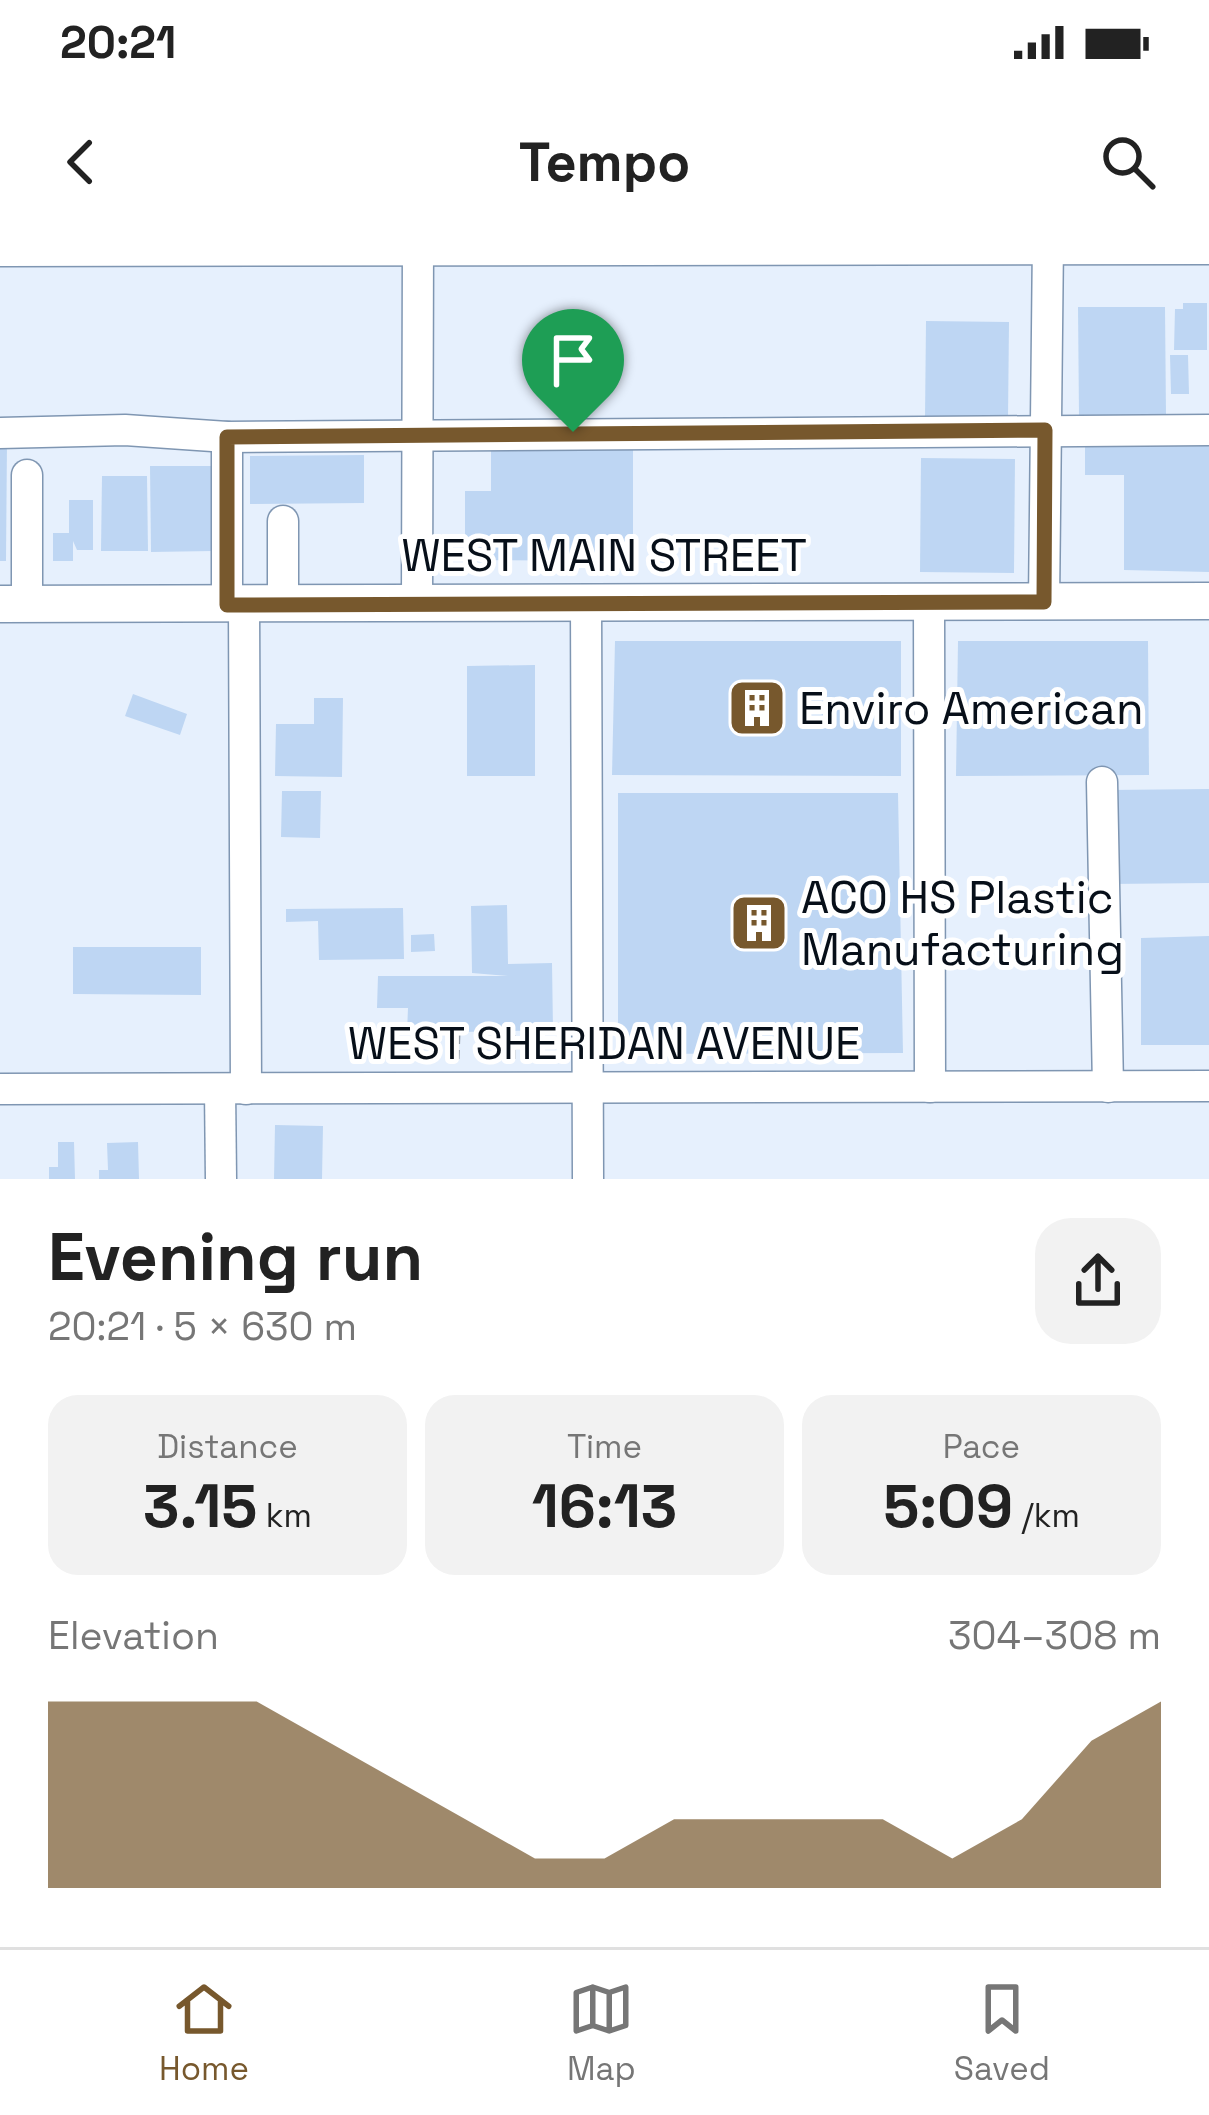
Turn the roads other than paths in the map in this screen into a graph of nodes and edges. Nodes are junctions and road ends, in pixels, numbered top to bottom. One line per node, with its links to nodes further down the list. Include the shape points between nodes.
1 (418, 245): 2 (street); 4 (street); 8 (street)
2 (1048, 245): 3 (street); 5 (street)
3 (1209, 249)
4 (0, 251)
5 (1045, 430): 6 (street); 8 (street); 15 (street)
6 (1209, 430)
7 (0, 433): 9 (street)
8 (416, 433): 9 (street); 16 (street)
9 (227, 437): 19 (street)
10 (27, 475): 17 (street)
11 (283, 521): 18 (street)
12 (1209, 601): 15 (main road, WEST MAIN STREET)
13 (586, 602): 14 (main road, WEST MAIN STREET); 16 (main road, WEST MAIN STREET); 24 (street)
14 (929, 602): 15 (main road, WEST MAIN STREET); 22 (street)
15 (1044, 602)
16 (417, 603): 18 (main road, WEST MAIN STREET)
17 (13, 604): 19 (main road, WEST MAIN STREET)
18 (283, 604): 19 (main road, WEST MAIN STREET)
19 (236, 605): 26 (street)
20 (1102, 782): 23 (street)
21 (1209, 1086): 23 (street, WEST SHERIDAN AVENUE)
22 (930, 1087): 23 (street, WEST SHERIDAN AVENUE); 24 (street, WEST SHERIDAN AVENUE)
23 (1108, 1087)
24 (587, 1088): 26 (street, WEST SHERIDAN AVENUE); 28 (street)
25 (0, 1089): 26 (street, WEST SHERIDAN AVENUE)
26 (233, 1089): 27 (street)
27 (221, 1179)
28 (587, 1179)

